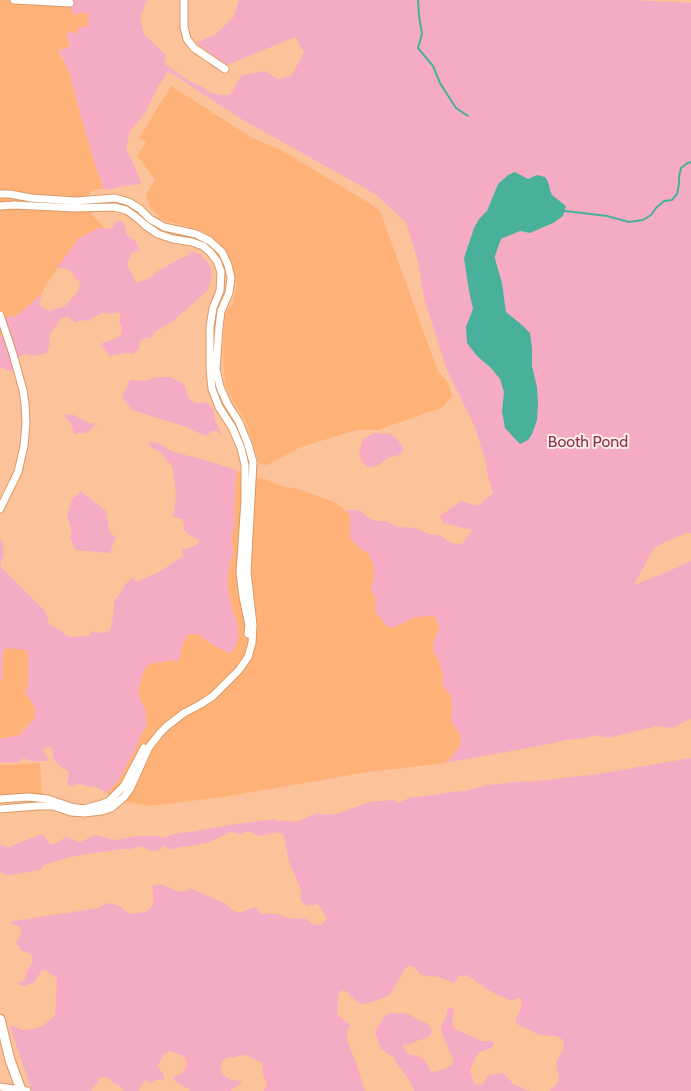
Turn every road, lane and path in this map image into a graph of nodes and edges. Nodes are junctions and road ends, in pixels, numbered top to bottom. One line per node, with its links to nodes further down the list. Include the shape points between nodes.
1 (14, 0): 3 (street)
2 (184, 0): 4 (street, via 187,39 194,48)
3 (70, 3)
4 (225, 69)
5 (0, 194): 10 (street, via 76,200 115,198 129,202 164,227 196,234 210,241 222,252 231,278 221,311 216,369 220,387 239,422 253,462 247,572 253,625 252,642 244,664 213,696 184,713 160,733 149,747 130,789 111,808 84,814)
6 (0, 206): 10 (street, via 114,207 131,213 158,234 192,242 210,252 221,272 220,290 210,327 212,389 241,448 246,478 240,573 249,625 248,642 241,662 211,692 163,724 145,746 124,786 109,801 83,809 48,800)
7 (0, 315): 8 (street, via 14,354 26,404 24,446 18,472)
8 (0, 509)
9 (0, 799): 10 (street, via 28,797)
10 (36, 802): 11 (street)
11 (0, 809)
12 (0, 1023): 14 (main road)
13 (0, 1087): 14 (street)
14 (23, 1091)

